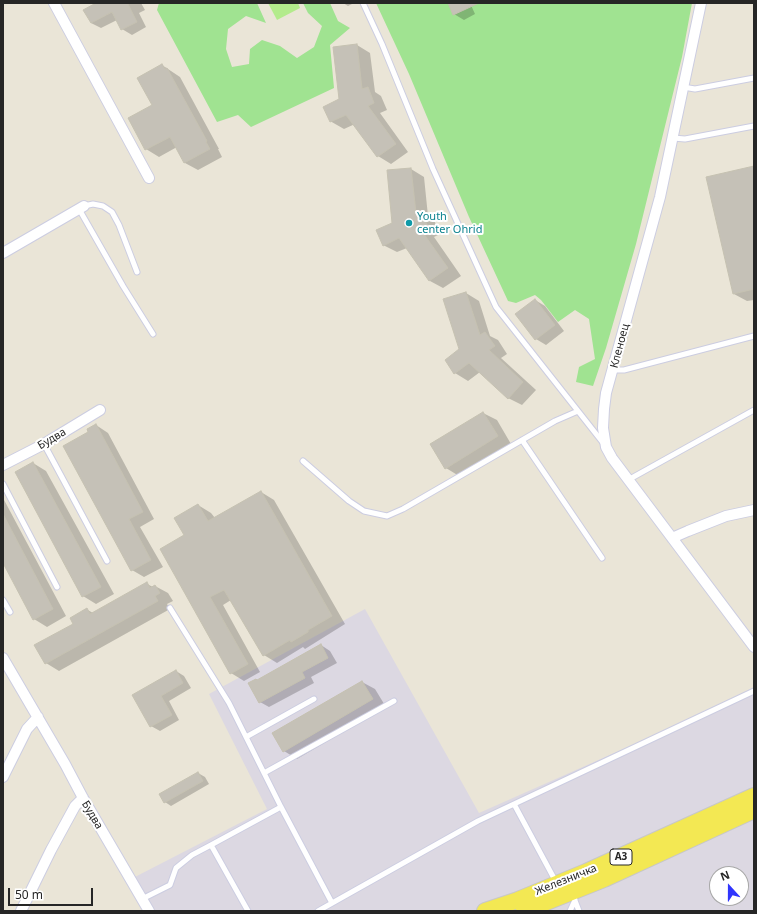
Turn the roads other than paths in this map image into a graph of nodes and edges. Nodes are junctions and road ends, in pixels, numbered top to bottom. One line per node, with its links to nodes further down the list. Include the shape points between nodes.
1 (54, 3): 8 (street)
2 (363, 3): 17 (lane, via 433,169 496,307)
3 (701, 3): 5 (street, Кленоец)
4 (754, 78): 5 (lane, via 695,89)
5 (683, 88): 7 (street, Кленоец)
6 (754, 126): 7 (lane, via 685,139)
7 (673, 138): 14 (street, Кленоец, via 660,197)
8 (148, 178)
9 (81, 208): 10 (street); 11 (lane, via 93,204 103,206 112,212); 12 (lane, via 123,286)
10 (3, 253)
11 (137, 272)
12 (153, 334)
13 (754, 336): 14 (lane, via 624,370)
14 (613, 370): 20 (street, Кленоец, via 604,409)
15 (100, 410): 19 (street, Будва)
16 (754, 410): 23 (lane)
17 (578, 412): 18 (lane, via 555,421); 20 (lane)
18 (522, 440): 21 (lane, via 387,516 364,511); 27 (lane)
19 (44, 444): 22 (street, Будва); 28 (lane)
20 (606, 447): 23 (street, Кленоец)
21 (303, 461)
22 (3, 466)
23 (628, 480): 26 (street, Кленоец)
24 (3, 484): 29 (lane)
25 (754, 510): 26 (street, via 726,516)
26 (672, 538): 33 (street, Кленоец)
27 (602, 558)
28 (107, 561)
29 (57, 587)
30 (3, 600): 32 (lane)
31 (170, 608): 39 (lane, via 229,703)
32 (10, 612)
33 (754, 647)
34 (3, 659): 38 (street, Будва)
35 (754, 691): 44 (lane)
36 (314, 699): 39 (lane)
37 (394, 702): 40 (lane)
38 (38, 717): 41 (street, via 27,729); 43 (street, Будва)
39 (246, 737): 40 (lane)
40 (264, 773): 45 (lane)
41 (3, 777)
42 (754, 796): 48 (main road, Железничка / A3)
43 (82, 798): 50 (street, Будва); 52 (street, via 54,844)
44 (514, 804): 48 (lane); 51 (lane, via 478,821)
45 (281, 806): 47 (lane); 51 (lane)
46 (754, 810): 49 (main road, Железничка / A3)
47 (211, 844): 50 (lane, via 176,868 170,885); 54 (lane)
48 (557, 884): 56 (main road, Железничка / A3)
49 (573, 896): 57 (main road, Железничка / A3); 58 (lane); 59 (lane)
50 (142, 899): 53 (street, Будва)
51 (332, 903): 55 (lane)
52 (21, 911)
53 (149, 911)
54 (248, 911)
55 (318, 911)
56 (484, 911)
57 (524, 911)
58 (570, 911)
59 (579, 911)

